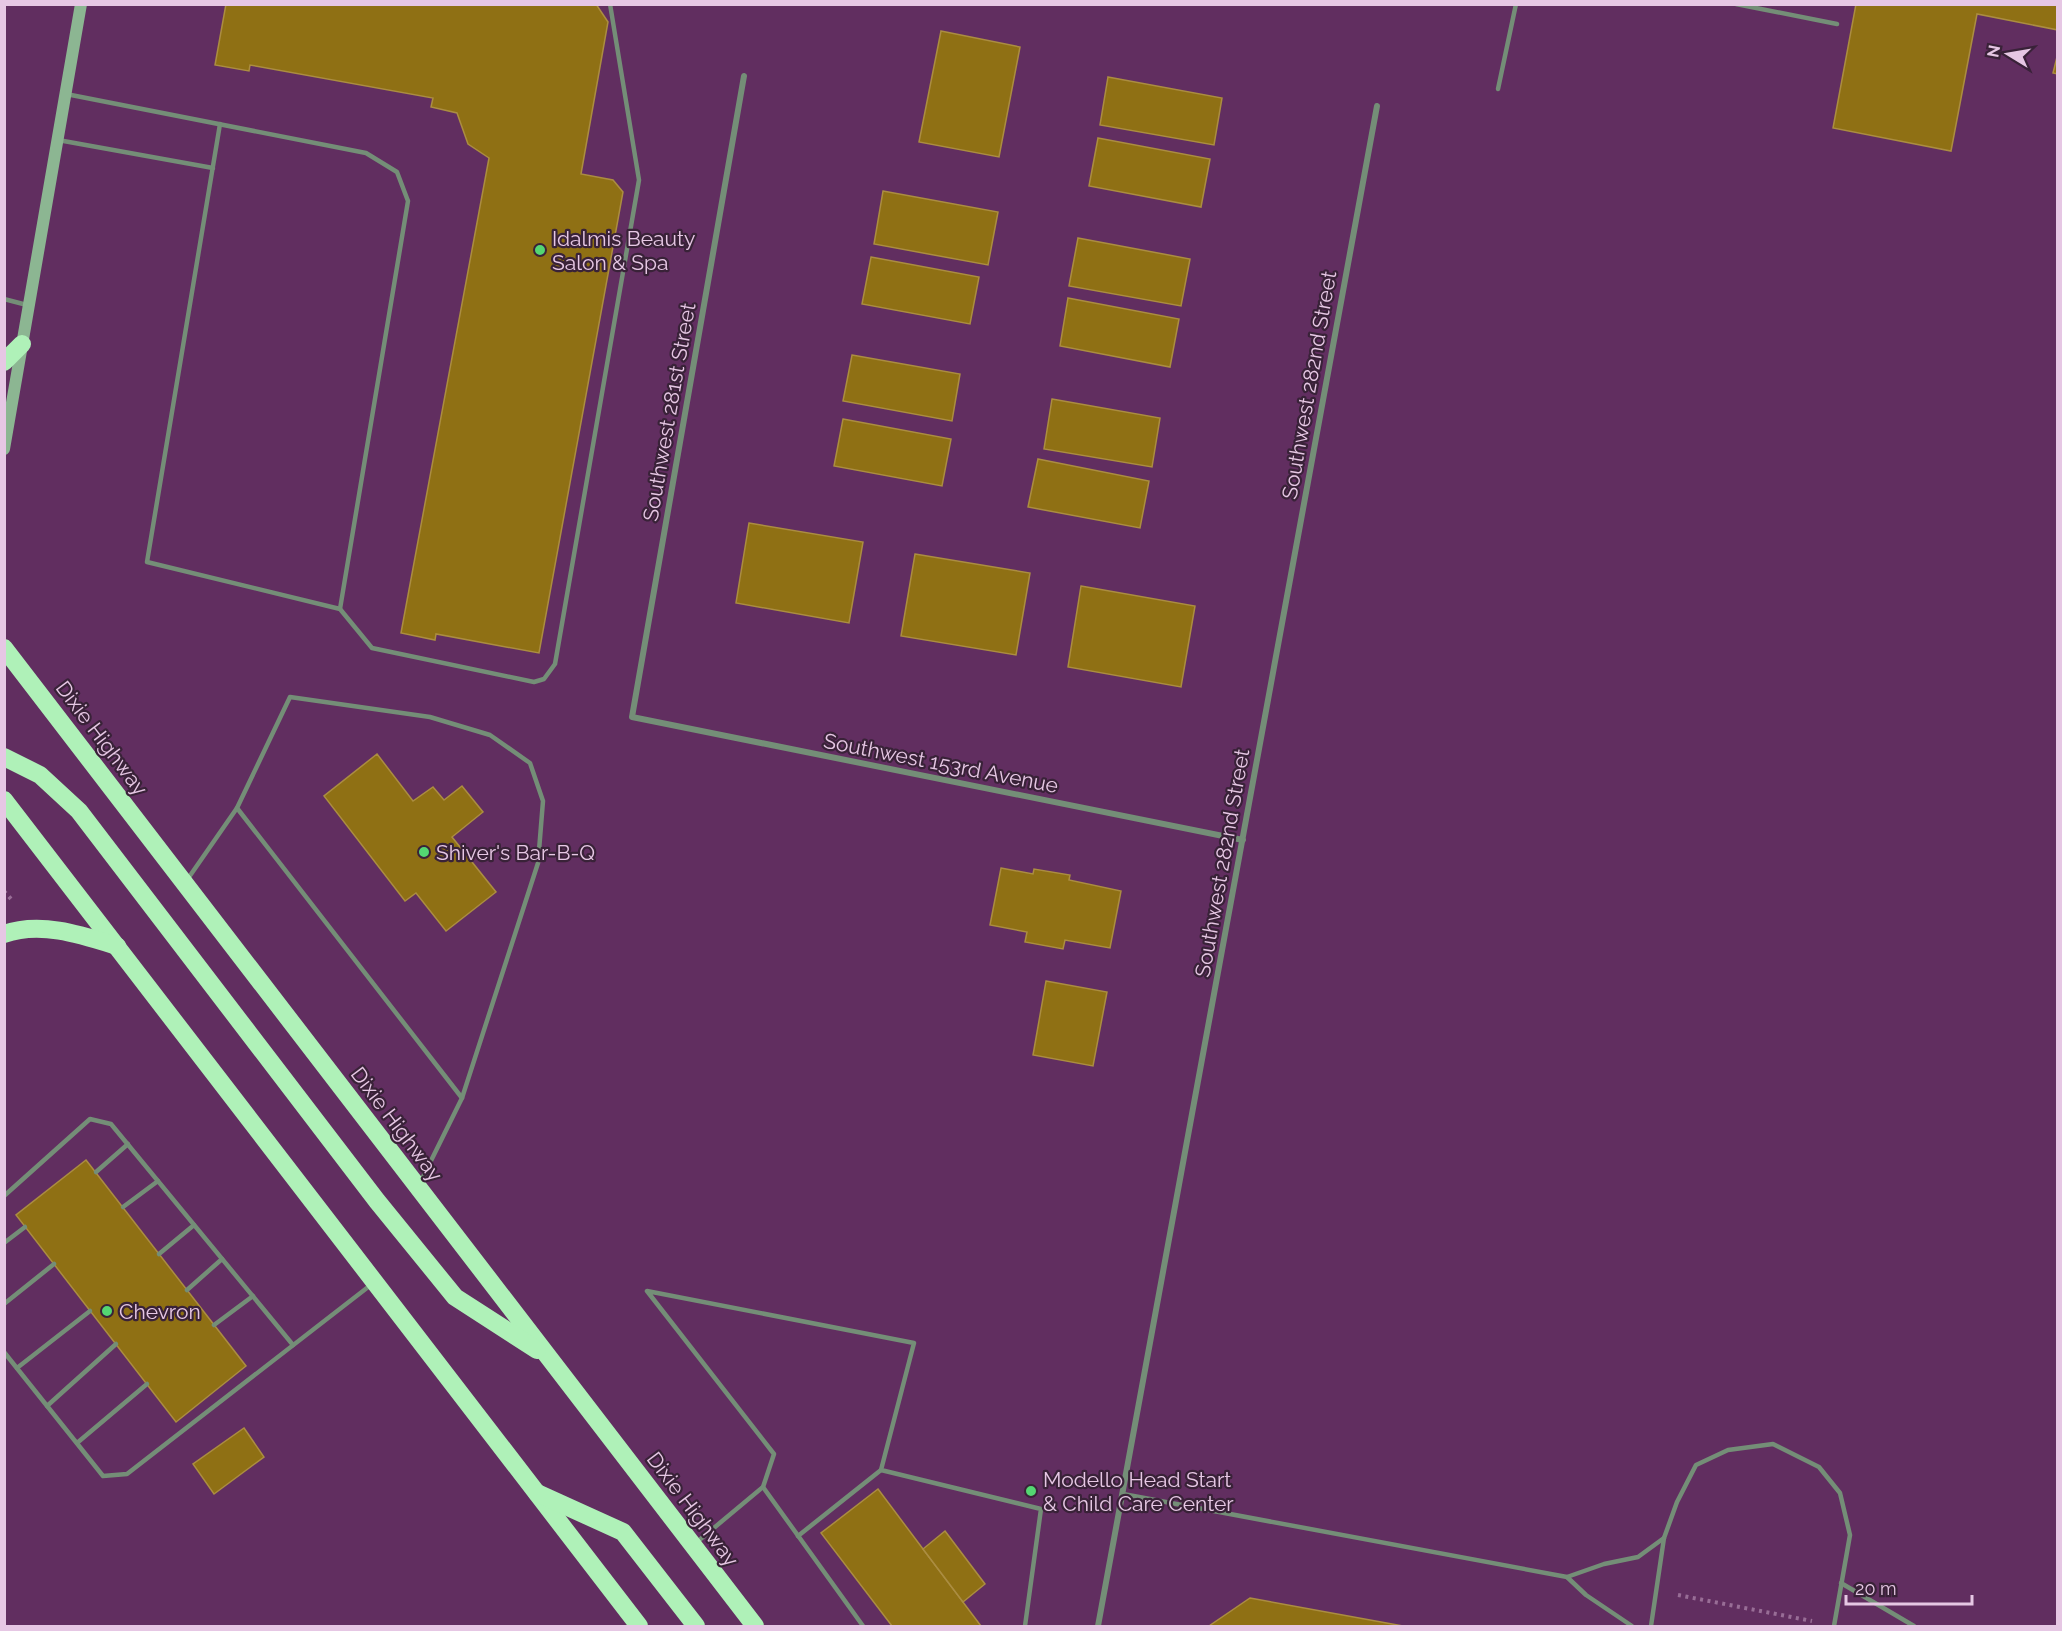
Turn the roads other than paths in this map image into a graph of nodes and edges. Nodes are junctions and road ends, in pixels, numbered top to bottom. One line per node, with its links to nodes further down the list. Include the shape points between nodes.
1 (81, 4): 8 (street)
2 (610, 4): 18 (lane, via 639,180 555,664 544,679 534,682 372,648)
3 (1516, 4): 7 (lane)
4 (1736, 4): 5 (lane)
5 (1837, 24)
6 (744, 76): 20 (street, Southwest 281st Street)
7 (1498, 89)
8 (65, 94): 10 (lane); 11 (street)
9 (1377, 106): 24 (street, Southwest 282nd Street)
10 (220, 124): 12 (lane); 18 (lane, via 366,153 397,172 408,201)
11 (58, 140): 12 (lane); 14 (street)
12 (213, 168): 18 (lane, via 147,562)
13 (4, 299): 14 (lane)
14 (29, 305): 15 (street)
15 (22, 344): 16 (highway); 17 (street)
16 (4, 362)
17 (4, 449)
18 (340, 609)
19 (4, 648): 25 (highway, Dixie Highway)
20 (632, 717): 24 (street, Southwest 153rd Avenue)
21 (4, 757): 50 (highway, via 40,775 79,811 455,1297)
22 (4, 800): 27 (highway)
23 (237, 808): 25 (lane); 28 (lane); 28 (lane, via 290,698 430,717 490,735 530,763 543,801 538,863)
24 (1243, 840): 58 (street, Southwest 282nd Street)
25 (185, 884): 32 (highway, Dixie Highway)
26 (4, 934): 27 (highway, via 35,930 70,932)
27 (117, 946): 41 (highway)
28 (462, 1098): 32 (lane)
29 (128, 1144): 30 (lane); 31 (lane); 33 (lane, via 111,1124 90,1119)
30 (96, 1172)
31 (158, 1181): 34 (lane); 35 (lane)
32 (418, 1188): 50 (highway, Dixie Highway)
33 (4, 1196)
34 (123, 1208)
35 (194, 1225): 38 (lane); 39 (lane)
36 (25, 1227): 37 (lane)
37 (4, 1242)
38 (159, 1254)
39 (222, 1259): 42 (lane); 43 (lane)
40 (54, 1264): 44 (lane)
41 (375, 1282): 48 (lane); 57 (highway)
42 (187, 1290)
43 (253, 1296): 46 (lane); 48 (lane)
44 (4, 1304)
45 (90, 1311): 51 (lane)
46 (214, 1325)
47 (116, 1344): 53 (lane)
48 (293, 1345): 54 (lane, via 127,1474 104,1476)
49 (4, 1353): 51 (lane)
50 (549, 1357): 61 (highway, Dixie Highway)
51 (17, 1368): 53 (lane)
52 (147, 1384): 54 (lane)
53 (47, 1406): 54 (lane)
54 (76, 1443)
55 (881, 1470): 56 (lane, via 914,1343 648,1291 774,1454); 59 (lane); 68 (lane, via 1041,1509)
56 (763, 1488): 59 (lane); 61 (lane)
57 (536, 1492): 64 (highway); 65 (highway, via 623,1532)
58 (1123, 1494): 62 (lane); 69 (street, Southwest 282nd Street)
59 (798, 1536): 67 (lane)
60 (1664, 1538): 62 (lane, via 1638,1557); 63 (lane, via 1696,1465 1728,1450 1773,1444 1819,1467 1840,1493 1850,1535); 71 (lane)
61 (693, 1545): 66 (highway, Dixie Highway)
62 (1567, 1577): 70 (lane)
63 (1841, 1583): 72 (lane); 73 (lane)
64 (639, 1626)
65 (696, 1626)
66 (755, 1626)
67 (863, 1626)
68 (1025, 1626)
69 (1098, 1626)
70 (1632, 1626)
71 (1652, 1626)
72 (1834, 1626)
73 (1914, 1626)

